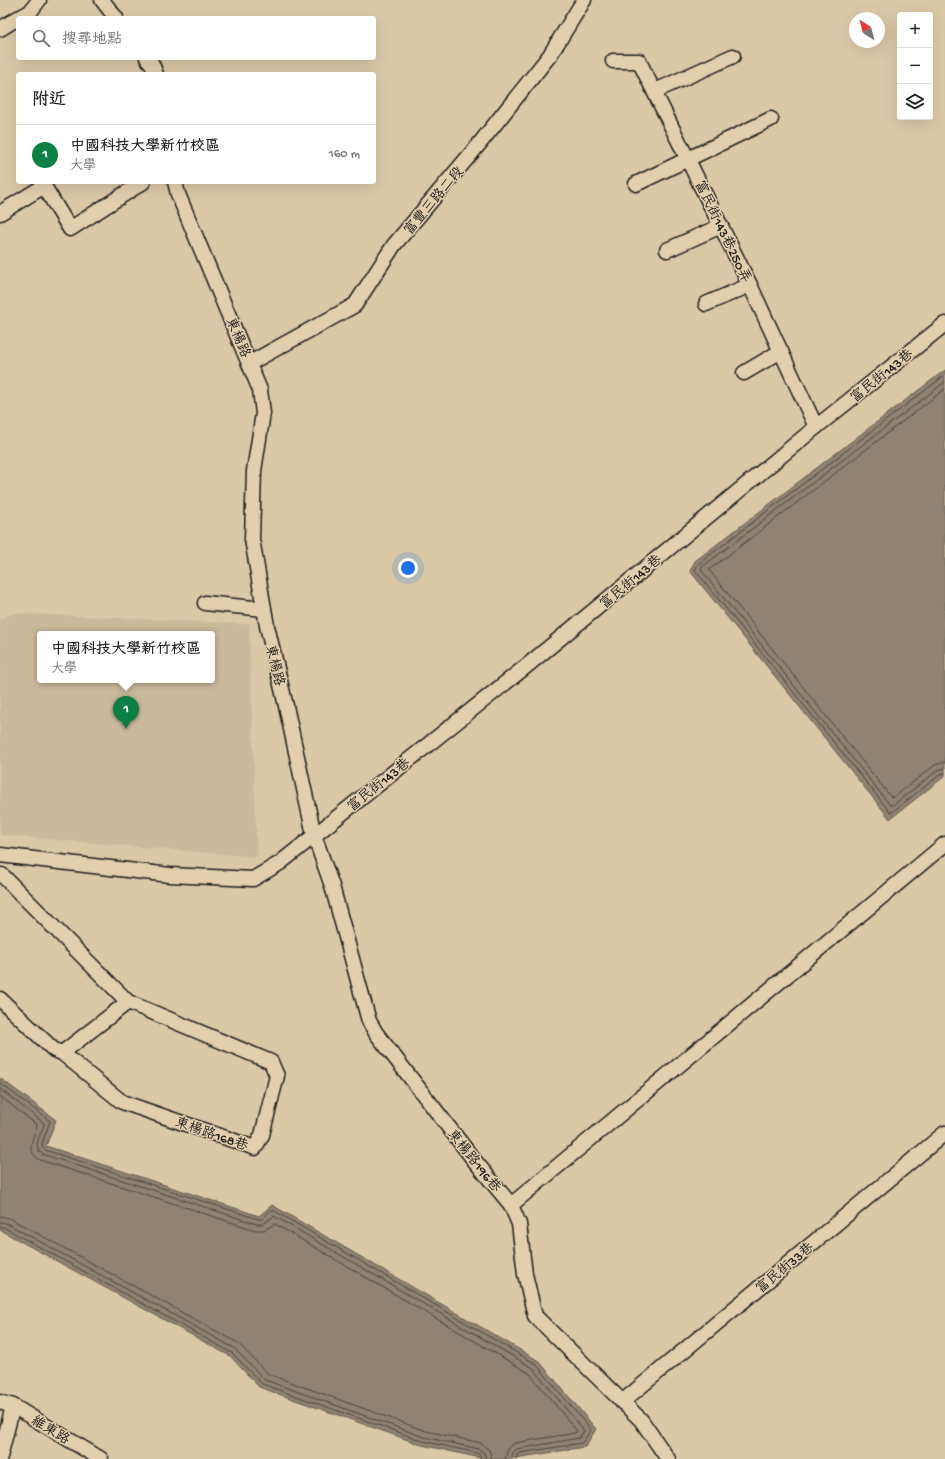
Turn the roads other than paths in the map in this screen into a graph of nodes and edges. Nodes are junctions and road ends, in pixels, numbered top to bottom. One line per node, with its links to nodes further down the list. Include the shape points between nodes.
1 (40, 0): 4 (street, via 30,12)
2 (102, 0): 5 (street)
3 (584, 0): 25 (street, 富豐三路二段, via 550,55 394,245 355,305)
4 (22, 16)
5 (114, 16)
6 (16, 19): 7 (street)
7 (0, 29)
8 (733, 56): 12 (street)
9 (149, 60): 11 (street)
10 (612, 61): 12 (street, 富民街143巷250弄, via 639,61)
11 (155, 72)
12 (654, 91): 14 (street, 富民街143巷250弄)
13 (770, 118): 14 (street)
14 (688, 159): 17 (street); 19 (street, 富民街143巷250弄)
15 (140, 184): 18 (street, via 70,229 44,186)
16 (176, 184): 25 (street, 東楊路)
17 (636, 184)
18 (0, 213)
19 (721, 226): 20 (street); 21 (street, 富民街143巷250弄)
20 (667, 250)
21 (750, 285): 22 (street); 24 (street, 富民街143巷250弄)
22 (706, 304)
23 (945, 324): 27 (street, 富民街143巷)
24 (781, 351): 26 (street); 27 (street, 富民街143巷250弄)
25 (250, 363): 29 (street, 東楊路, via 260,390 263,413 254,472 252,539)
26 (744, 373)
27 (816, 427): 30 (street, 富民街143巷, via 535,659)
28 (205, 604): 29 (street)
29 (264, 609): 30 (street, 東楊路)
30 (314, 835): 32 (street, via 280,863 252,879 170,875); 38 (street, 東楊路196巷, via 332,886 369,1021)
31 (945, 844): 38 (street)
32 (0, 855)
33 (2, 875): 35 (street, 東楊路168巷)
34 (0, 999): 36 (street, 東楊路168巷, via 54,1050)
35 (128, 1002): 36 (street); 36 (street, 東楊路168巷, via 271,1062 277,1076 262,1135 255,1148 122,1102)
36 (62, 1053)
37 (945, 1133): 39 (street, 富民街33巷)
38 (511, 1205): 39 (street, 東楊路196巷, via 519,1224 525,1274 535,1316)
39 (622, 1402): 43 (street, 東楊路196巷, via 641,1420)
40 (6, 1404): 41 (street); 42 (street, 維東路)
41 (0, 1457)
42 (101, 1459)
43 (668, 1459)

